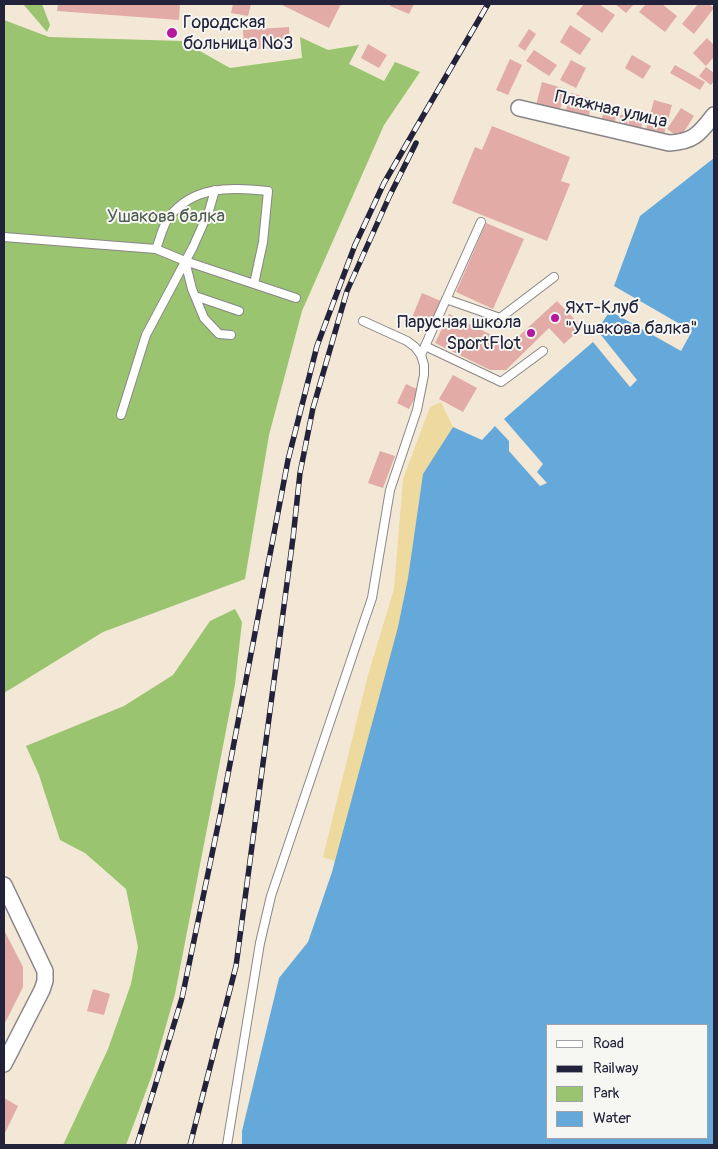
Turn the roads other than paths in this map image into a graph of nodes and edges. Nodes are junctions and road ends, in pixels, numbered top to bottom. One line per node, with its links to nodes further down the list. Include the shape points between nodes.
1 (519, 108): 2 (street, Пляжная улица, via 669,144 699,134)
2 (714, 115)
3 (215, 190): 6 (lane, via 186,200 168,218); 7 (lane, via 209,211); 9 (lane, via 268,191)
4 (481, 222): 12 (lane)
5 (4, 237): 6 (lane)
6 (156, 249): 7 (lane)
7 (185, 261): 9 (lane); 10 (lane); 19 (lane, via 146,335)
8 (554, 277): 12 (lane, via 500,318)
9 (254, 284): 11 (lane)
10 (195, 296): 13 (lane); 15 (lane, via 204,318 219,334)
11 (296, 298)
12 (446, 299): 16 (lane)
13 (240, 311)
14 (364, 321): 18 (lane, via 406,341)
15 (231, 335)
16 (425, 346): 17 (lane, via 501,382); 18 (lane)
17 (543, 350)
18 (421, 355): 22 (lane, via 424,375 417,410 390,490 372,598 269,906)
19 (121, 415)
20 (4, 885): 21 (street, via 42,962 45,981)
21 (4, 1064)
22 (227, 1145)

